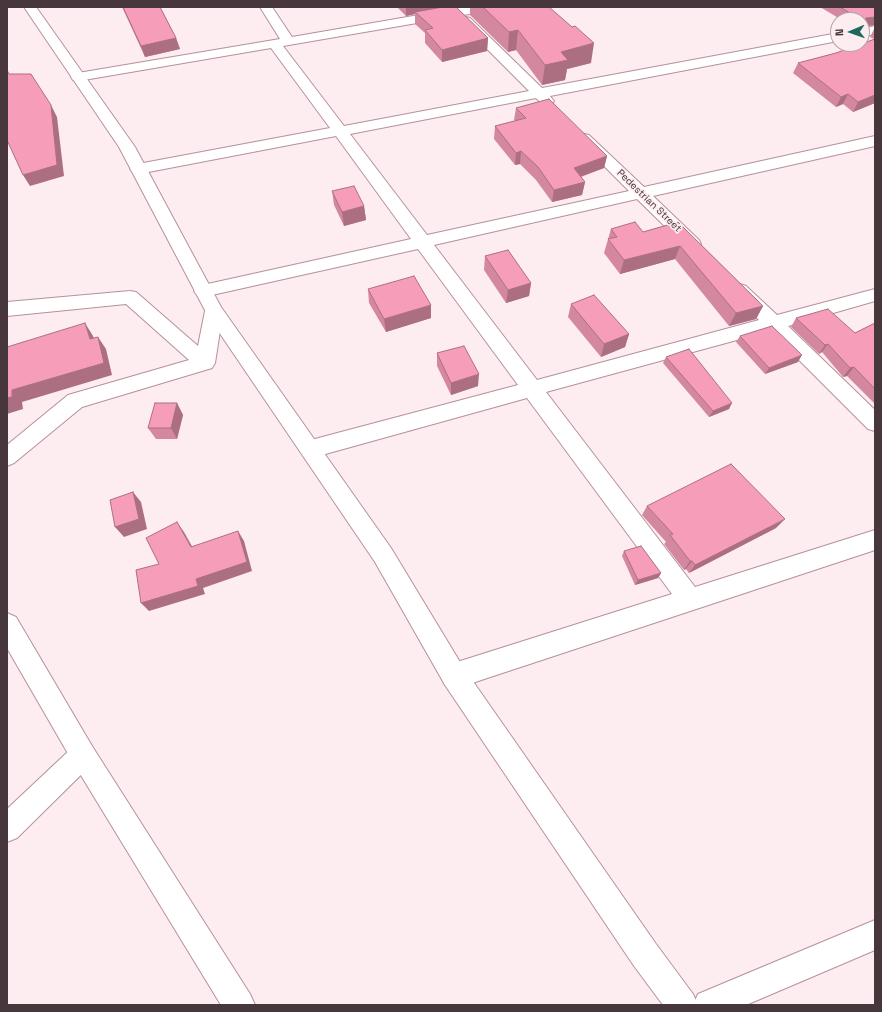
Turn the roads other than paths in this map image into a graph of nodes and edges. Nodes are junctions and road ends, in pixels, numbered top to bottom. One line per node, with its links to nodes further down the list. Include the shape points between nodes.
1 (30, 7): 7 (street)
2 (266, 7): 6 (street)
3 (487, 7): 4 (street)
4 (463, 10): 6 (street); 8 (street)
5 (830, 38): 8 (street)
6 (281, 42): 7 (street); 11 (street)
7 (78, 77): 13 (street, via 127,147)
8 (539, 93): 9 (street); 11 (street)
9 (556, 110)
10 (573, 127): 14 (street, Pedestrian Street)
11 (340, 131): 13 (street); 15 (street)
12 (875, 141): 14 (street)
13 (138, 169): 18 (street)
14 (641, 193): 15 (street); 16 (street, Pedestrian Street)
15 (423, 242): 18 (street); 24 (street)
16 (702, 253)
17 (729, 280): 22 (street)
18 (203, 292): 21 (street)
19 (875, 295): 22 (street)
20 (7, 309): 23 (street, via 130,297)
21 (214, 311): 23 (street); 26 (street)
22 (773, 323): 24 (street); 25 (street)
23 (205, 363): 27 (street, via 75,401)
24 (532, 389): 26 (street); 29 (street)
25 (875, 423)
26 (311, 449): 31 (street, via 383,555)
27 (7, 457)
28 (875, 540): 29 (street)
29 (690, 600): 31 (street)
30 (7, 625): 32 (street)
31 (454, 676): 36 (street)
32 (83, 755): 33 (street); 35 (street)
33 (7, 828)
34 (875, 935): 37 (street)
35 (239, 1005)
36 (682, 1005)
37 (709, 1005)

